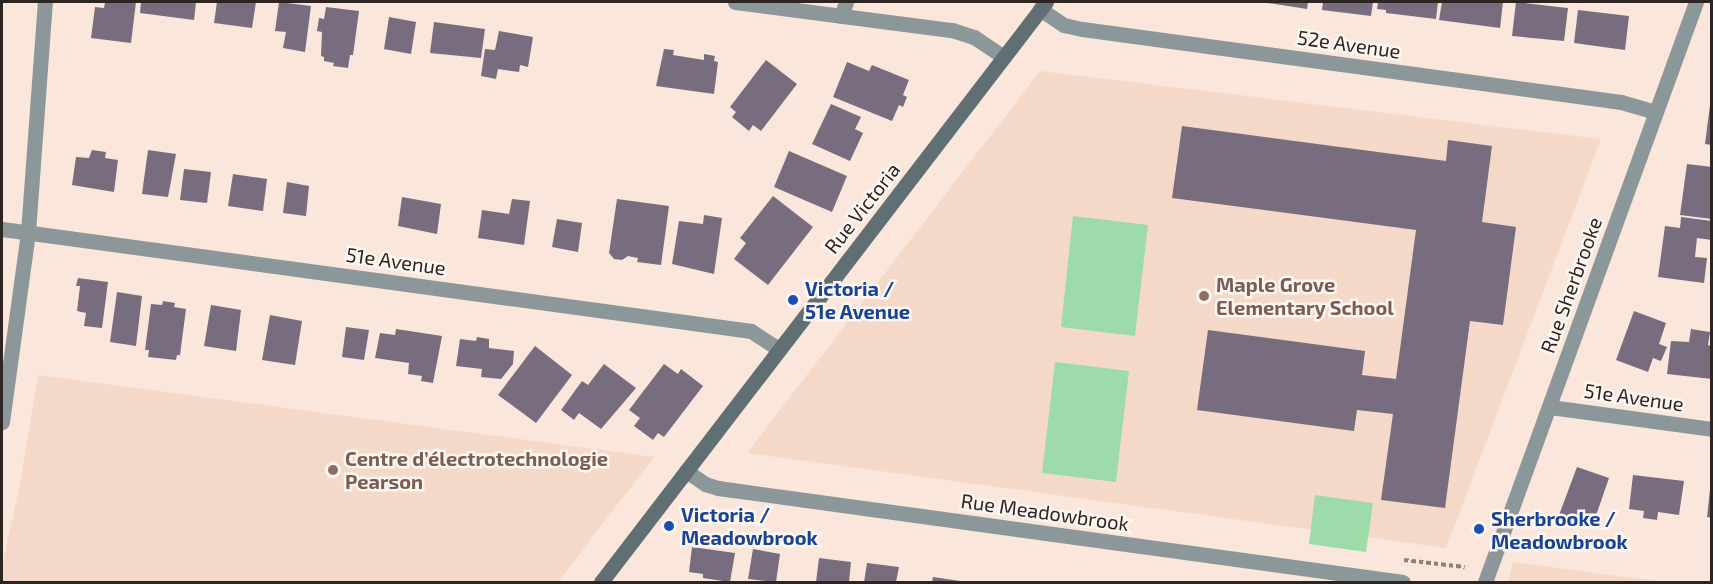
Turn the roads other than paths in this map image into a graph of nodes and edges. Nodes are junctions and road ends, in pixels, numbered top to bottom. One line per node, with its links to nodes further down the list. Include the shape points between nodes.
1 (45, 2): 9 (street)
2 (735, 2): 5 (street)
3 (1696, 2): 7 (street, Rue Sherbrooke)
4 (1043, 5): 6 (main road, Rue Victoria); 7 (street, 52e Avenue, via 1064,25 1082,29 1621,102)
5 (843, 9): 6 (street, via 961,32)
6 (1004, 57): 10 (main road, Rue Victoria)
7 (1656, 112): 11 (street, Rue Sherbrooke)
8 (2, 229): 9 (street, 51e Avenue)
9 (28, 232): 10 (street, 51e Avenue, via 751,331); 12 (street)
10 (779, 349): 14 (main road, Rue Victoria)
11 (1550, 407): 13 (street, 51e Avenue); 17 (street, Rue Sherbrooke)
12 (2, 422)
13 (1712, 429)
14 (686, 471): 15 (main road, Rue Victoria); 16 (street, Rue Meadowbrook, via 718,488)
15 (601, 582)
16 (1403, 582)
17 (1485, 582)

